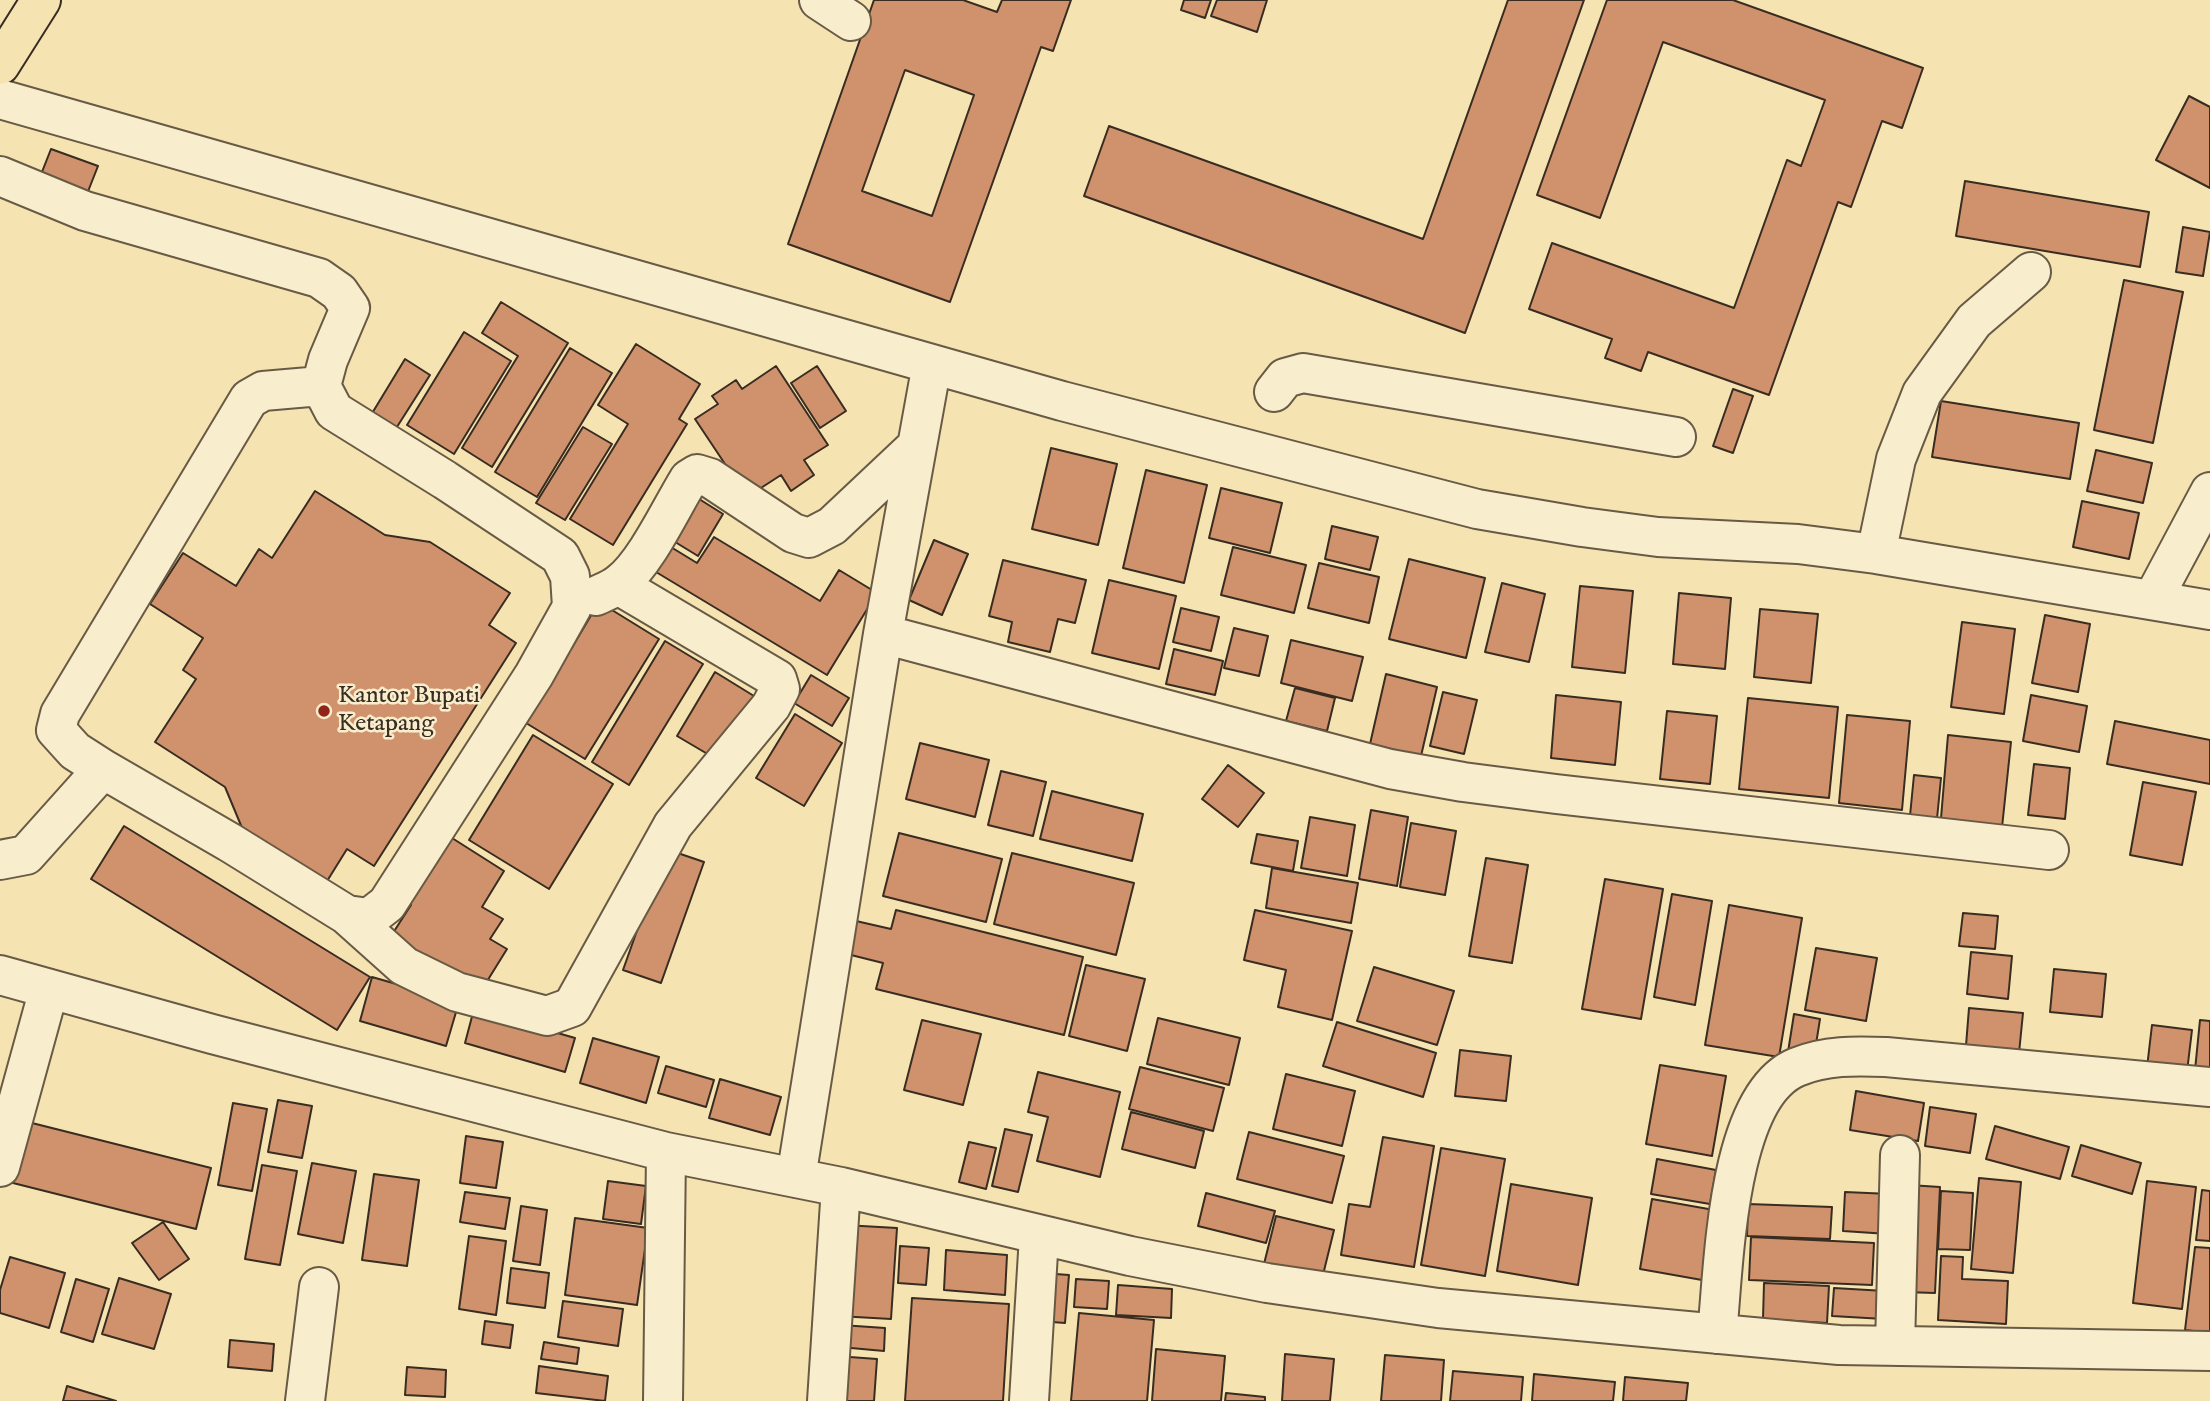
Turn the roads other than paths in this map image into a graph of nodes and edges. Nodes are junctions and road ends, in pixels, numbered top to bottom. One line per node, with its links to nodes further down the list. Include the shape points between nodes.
1 (41, 0): 4 (main road)
2 (818, 0): 3 (street)
3 (851, 21)
4 (5, 45)
5 (0, 99): 8 (street)
6 (0, 176): 9 (street, via 85,211 319,278 351,308)
7 (2031, 272): 14 (street, via 1974,321 1922,393 1896,459)
8 (932, 364): 11 (street); 12 (street)
9 (321, 386): 17 (street, via 334,411 560,556 570,576); 20 (street, via 263,391 249,399 60,713 56,730 75,751)
10 (1676, 437): 12 (street, via 1303,373 1286,378 1270,402)
11 (917, 446): 15 (street, via 832,526 808,538 697,474 689,479 630,575); 19 (street)
12 (1252, 450): 14 (street, via 1477,509 1583,527)
13 (2210, 492): 16 (street)
14 (1876, 554): 16 (street)
15 (618, 585): 17 (street); 23 (street, via 777,679 780,689 673,825 572,1006 547,1016 457,992 404,966)
16 (2152, 600): 18 (street)
17 (572, 607): 23 (street, via 534,675 387,904 369,918)
18 (2210, 610)
19 (883, 634): 21 (street, via 1390,769 1556,794); 30 (street)
20 (103, 769): 22 (street, via 26,855); 23 (street)
21 (2049, 850)
22 (0, 860)
23 (346, 915)
24 (0, 975): 25 (street)
25 (49, 989): 27 (street); 29 (street)
26 (2210, 1087): 34 (street, via 1886,1057 1835,1056 1795,1068 1771,1085 1744,1138 1731,1194)
27 (666, 1152): 30 (street); 38 (street)
28 (1900, 1155): 35 (street)
29 (0, 1167)
30 (796, 1178): 31 (street)
31 (841, 1187): 32 (street); 39 (street)
32 (1039, 1236): 34 (street, via 1293,1287 1438,1308); 40 (street)
33 (319, 1287): 37 (street)
34 (1717, 1334): 35 (street)
35 (1895, 1346): 36 (street)
36 (2210, 1351)
37 (305, 1401)
38 (663, 1401)
39 (827, 1401)
40 (1029, 1401)

